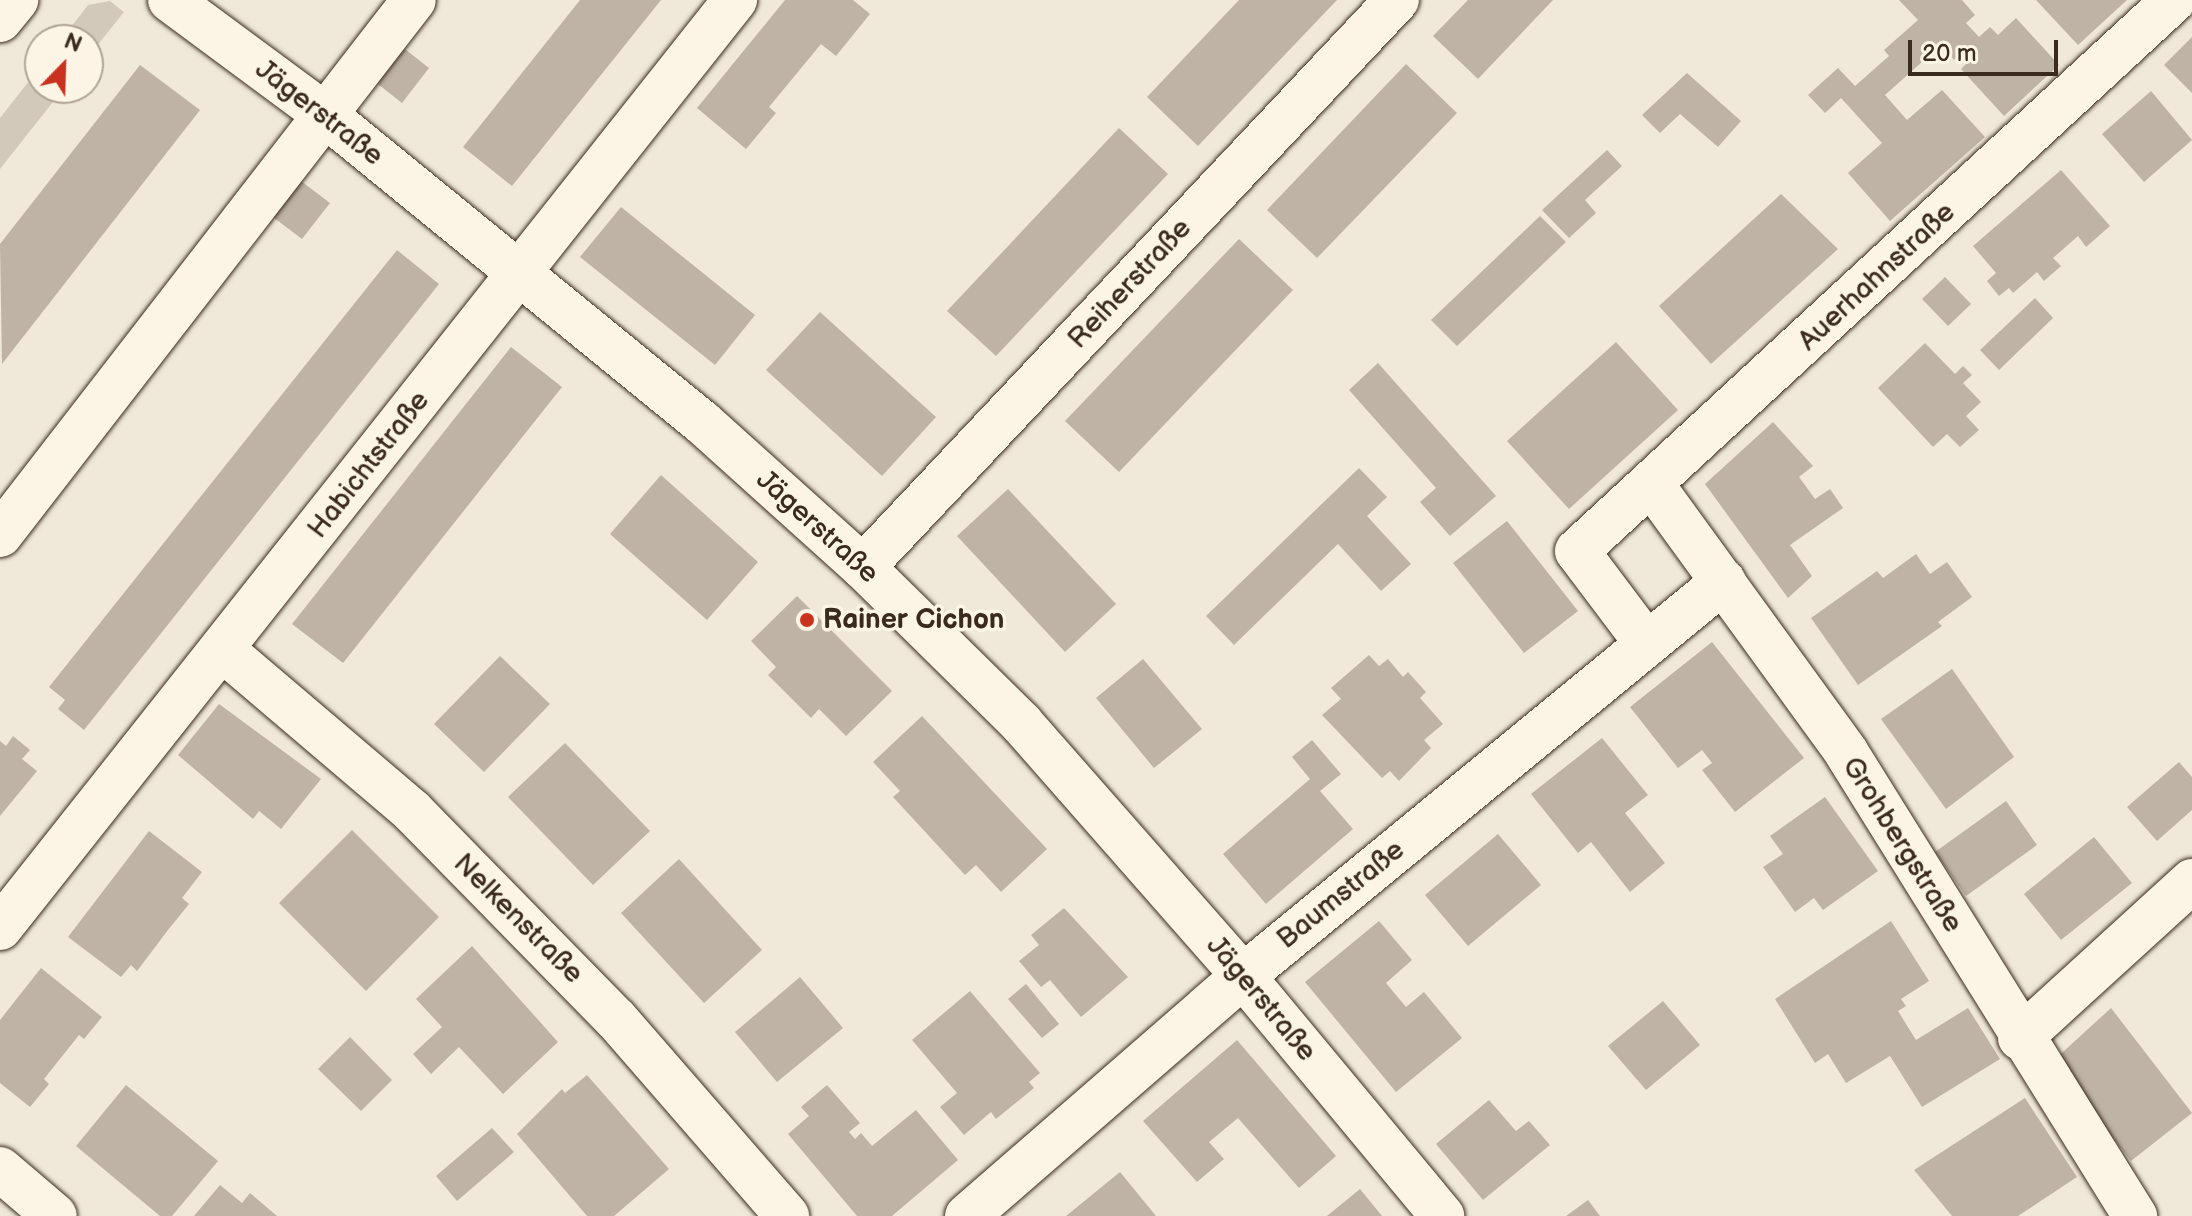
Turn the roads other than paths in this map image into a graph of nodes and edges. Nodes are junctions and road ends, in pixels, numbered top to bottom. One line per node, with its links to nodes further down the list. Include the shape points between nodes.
1 (16, 0): 7 (street)
2 (170, 0): 8 (street, Jägerstraße)
3 (414, 0): 8 (street)
4 (735, 0): 9 (street, Habichtstraße)
5 (1397, 0): 12 (street, Reiherstraße)
6 (2174, 0): 10 (street, Auerhahnstraße)
7 (0, 20)
8 (324, 114): 9 (street, Jägerstraße); 11 (street)
9 (520, 275): 12 (street, Jägerstraße, via 703,423); 15 (street, Habichtstraße)
10 (1653, 486): 13 (street, Grohbergstraße); 14 (street, Auerhahnstraße, via 1577,551)
11 (0, 535)
12 (863, 567): 18 (street, Jägerstraße, via 1022,724)
13 (1724, 581): 14 (street, Baumstraße); 19 (street, Grohbergstraße, via 1846,752)
14 (1647, 644): 18 (street, Baumstraße)
15 (223, 650): 17 (street, Habichtstraße); 22 (street, Nelkenstraße, via 422,822 616,1019)
16 (2192, 881): 19 (street)
17 (0, 928)
18 (1243, 976): 23 (street, Baumstraße); 24 (street, Jägerstraße)
19 (2020, 1038): 25 (street, Grohbergstraße)
20 (0, 1169): 21 (street)
21 (55, 1216)
22 (787, 1216)
23 (967, 1216)
24 (1442, 1216)
25 (2135, 1216)

